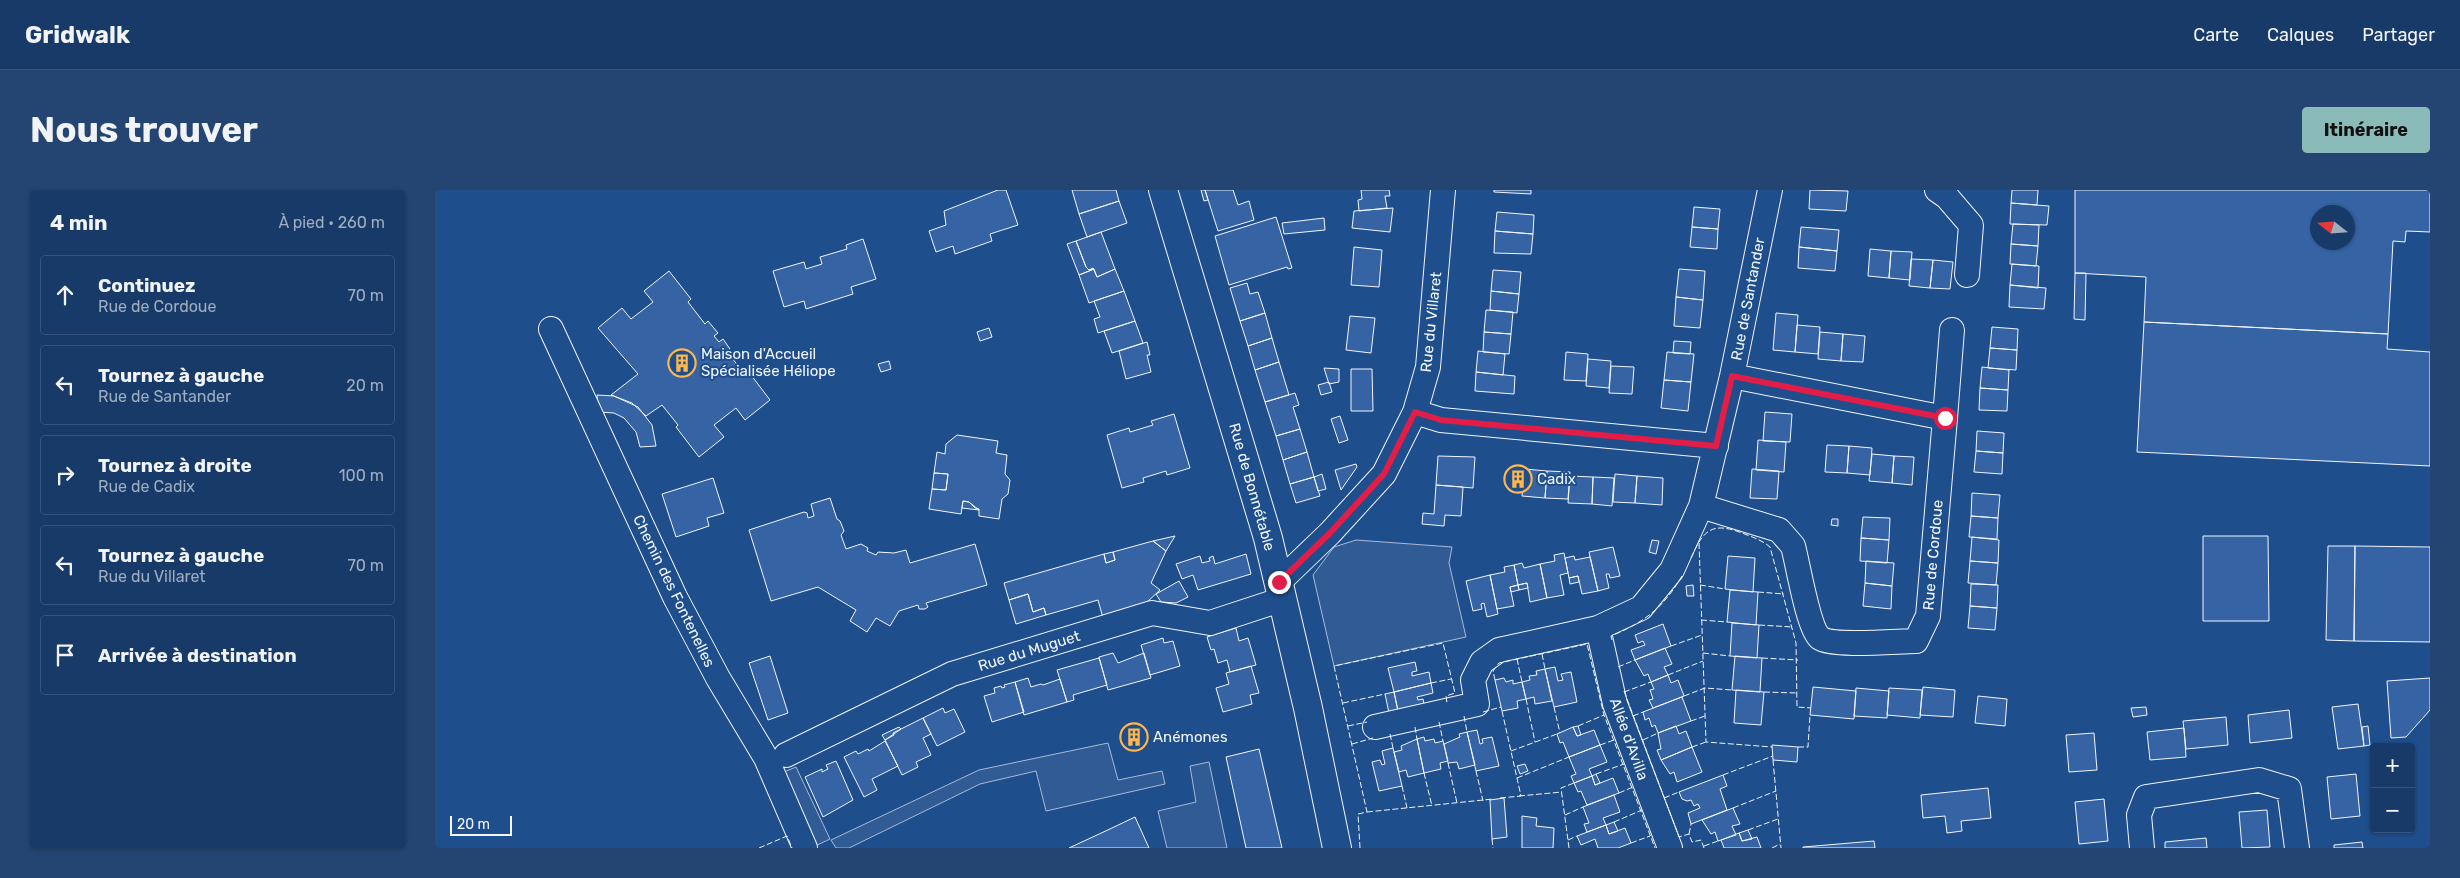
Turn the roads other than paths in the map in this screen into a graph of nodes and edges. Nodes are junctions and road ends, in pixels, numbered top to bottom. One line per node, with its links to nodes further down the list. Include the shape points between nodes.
1 (1163, 190): 13 (main road, Rue de Bonnétable)
2 (1443, 190): 9 (street, Rue du Villaret, via 1428,367)
3 (1770, 190): 8 (street, Rue de Santander)
4 (1942, 193): 5 (street, via 1971,224)
5 (1967, 275)
6 (551, 329): 17 (street, Chemin des Fontenelles, via 675,597 718,678 767,758)
7 (1952, 330): 10 (street)
8 (1732, 376): 10 (street); 11 (street, Rue de Santander)
9 (1415, 412): 11 (street, via 1441,420); 13 (street, Rue du Villaret, via 1384,474)
10 (1945, 418): 12 (street, Rue de Cordoue, via 1928,616 1916,641 1835,642 1820,638 1811,624 1793,546 1787,537 1779,530)
11 (1716, 446): 12 (street, Rue de Santander)
12 (1701, 506): 14 (street, Rue de Santander, via 1672,570 1641,608)
13 (1281, 591): 16 (street, Rue du Muguet, via 1210,623 1152,613 952,674); 18 (main road, Rue de Bonnétable)
14 (1598, 628): 15 (street, Rue de Santander, via 1499,650 1482,662 1473,680 1477,704); 19 (street, Allée d'Avilla, via 1615,704)
15 (1375, 727)
16 (786, 755)
17 (805, 848)
18 (1337, 848)
19 (1669, 848)
20 (2142, 848): 21 (street, via 2139,815 2146,797 2259,780 2289,790)
21 (2297, 848)

